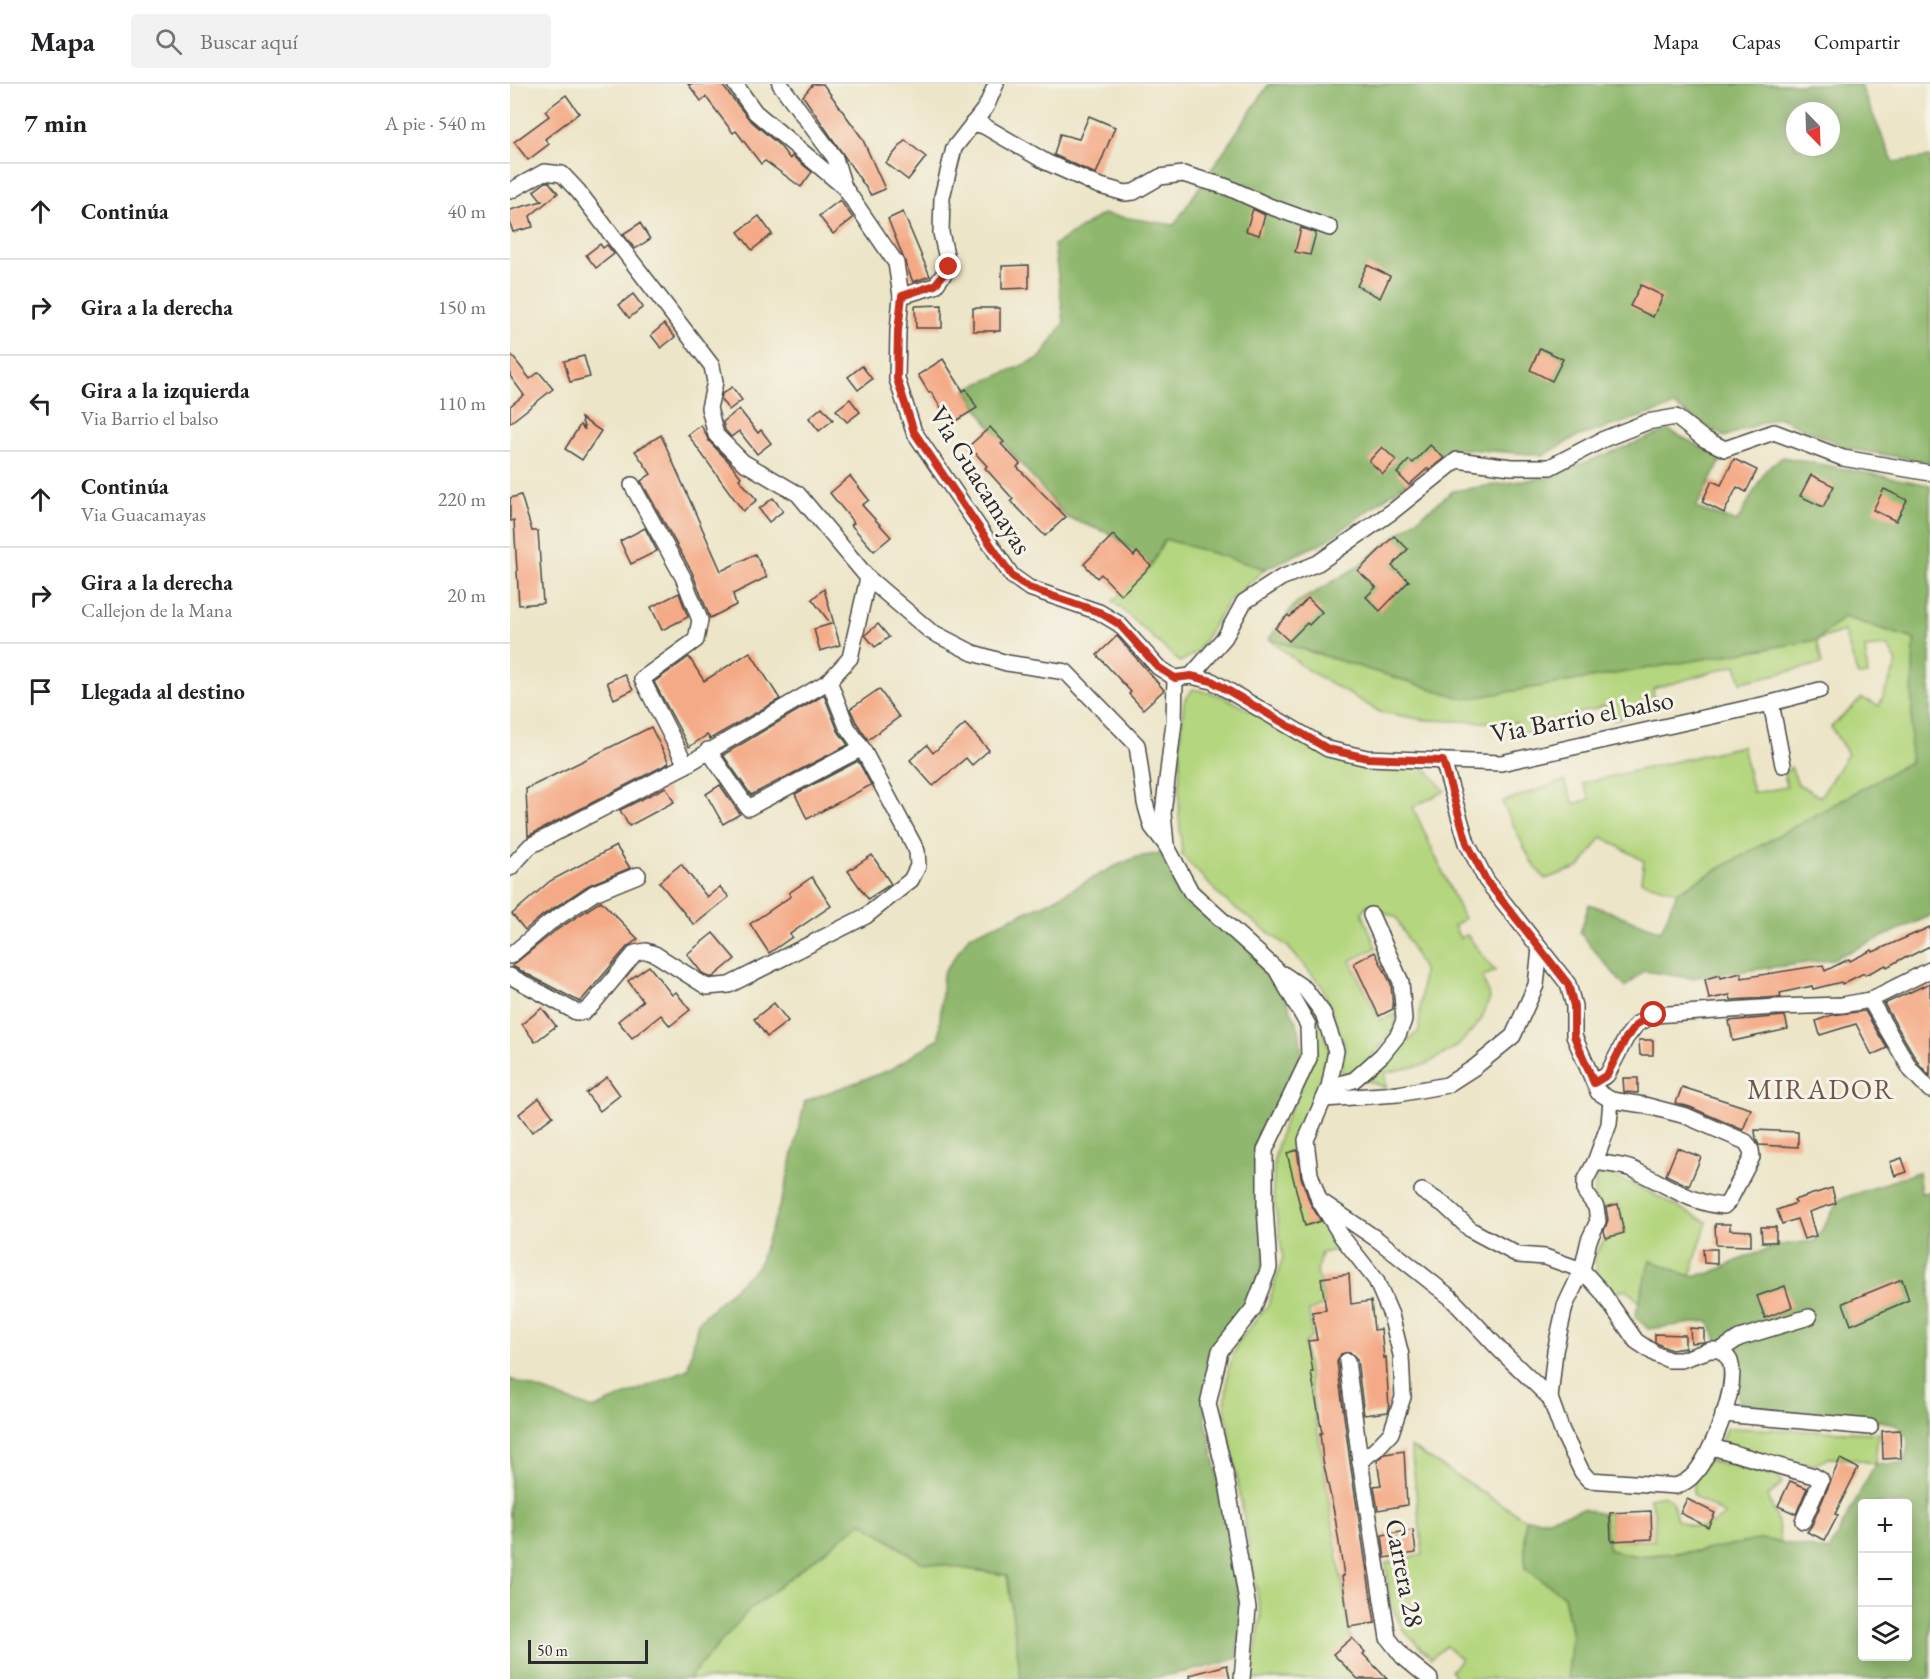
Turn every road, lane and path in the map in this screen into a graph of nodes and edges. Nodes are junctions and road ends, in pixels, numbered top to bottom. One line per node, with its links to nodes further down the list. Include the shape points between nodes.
1 (735, 84): 5 (street, Via Guacamayas, via 755,112)
2 (780, 84): 5 (street, via 835,159)
3 (996, 84): 4 (street)
4 (974, 123): 7 (street, via 1097,185 1134,192 1160,177 1183,174); 8 (street, via 954,148 942,197 941,232 949,267 935,285)
5 (844, 188): 8 (street, Via Guacamayas, via 896,263)
6 (510, 191): 11 (street, via 544,172 562,174 578,191 712,366 715,382 709,408 716,435 743,462 798,494)
7 (1330, 228)
8 (902, 296): 13 (street, Via Guacamayas, via 897,379 914,432 1012,576 1029,588 1099,612 1119,624 1158,667)
9 (1930, 473): 12 (street, via 1843,458 1774,432 1725,449 1704,439 1676,417 1647,422 1604,439 1550,467 1457,460 1394,511 1318,563 1281,578 1244,602 1225,637)
10 (632, 485): 20 (street, via 683,577 700,620 696,640 642,679)
11 (868, 578): 14 (street, via 850,658); 22 (street, via 930,632 973,653 1066,672 1137,745 1145,803 1152,827)
12 (1191, 676): 13 (street); 19 (street, Via Barrio el balso, via 1212,681 1328,749 1367,758)
13 (1175, 678): 22 (street, via 1163,813)
14 (829, 681): 17 (street, via 847,727); 18 (street)
15 (1820, 690): 16 (street, Via Barrio el balso)
16 (1770, 703): 19 (street, Via Barrio el balso, via 1501,763); 21 (street)
17 (862, 748): 18 (street, via 748,808); 30 (street, via 917,851 918,866 911,880 866,916 729,985 707,987 655,954 635,953 584,1012 576,1012)
18 (708, 750): 20 (street)
19 (1443, 761): 26 (street, via 1467,843 1486,880)
20 (686, 765): 23 (street, via 530,846)
21 (1784, 765)
22 (1166, 845): 28 (street, via 1191,892)
23 (510, 868)
24 (638, 875): 27 (street, via 594,893)
25 (1371, 915): 34 (street, via 1401,982 1404,1020 1398,1035 1382,1054 1354,1080)
26 (1540, 949): 32 (street, via 1568,984 1574,1006 1574,1036); 34 (street, via 1536,985 1513,1036 1475,1067 1447,1085 1398,1094)
27 (510, 956)
28 (1276, 969): 34 (street, via 1305,989 1323,1013 1336,1051); 49 (street, via 1308,1024 1309,1058 1265,1150 1269,1268 1253,1309 1220,1351 1208,1404 1227,1477 1248,1608)
29 (1930, 970): 31 (street)
30 (510, 976)
31 (1870, 1000): 32 (street, via 1842,1005 1654,1015 1637,1024 1607,1075); 33 (street, via 1911,1070)
32 (1594, 1083): 35 (street, via 1598,1092)
33 (1930, 1090)
34 (1326, 1093): 38 (street, via 1306,1140)
35 (1611, 1100): 36 (street, via 1609,1124); 36 (street, via 1686,1116 1746,1142 1752,1157 1724,1206 1674,1191 1630,1168)
36 (1595, 1162): 39 (street, via 1585,1181 1585,1192 1596,1208 1598,1221)
37 (1422, 1191): 39 (street, via 1471,1230 1518,1255 1545,1257)
38 (1318, 1200): 43 (street, via 1378,1240 1450,1297); 47 (street, via 1376,1280 1401,1355 1403,1397 1391,1433)
39 (1582, 1270): 41 (street, via 1636,1341 1657,1355 1681,1360); 43 (street, via 1565,1306 1555,1351)
40 (1809, 1317): 41 (street, via 1739,1338)
41 (1721, 1350): 44 (street, via 1729,1360 1732,1379)
42 (1347, 1361): 47 (street, Carrera 28)
43 (1551, 1398): 46 (street, via 1562,1431 1589,1480 1676,1486 1695,1474)
44 (1723, 1414): 45 (street); 46 (street)
45 (1870, 1427)
46 (1712, 1447): 48 (street, via 1821,1480)
47 (1360, 1461): 50 (street, Carrera 28, via 1388,1638 1403,1658)
48 (1803, 1521)
49 (1242, 1679)
50 (1430, 1679)

